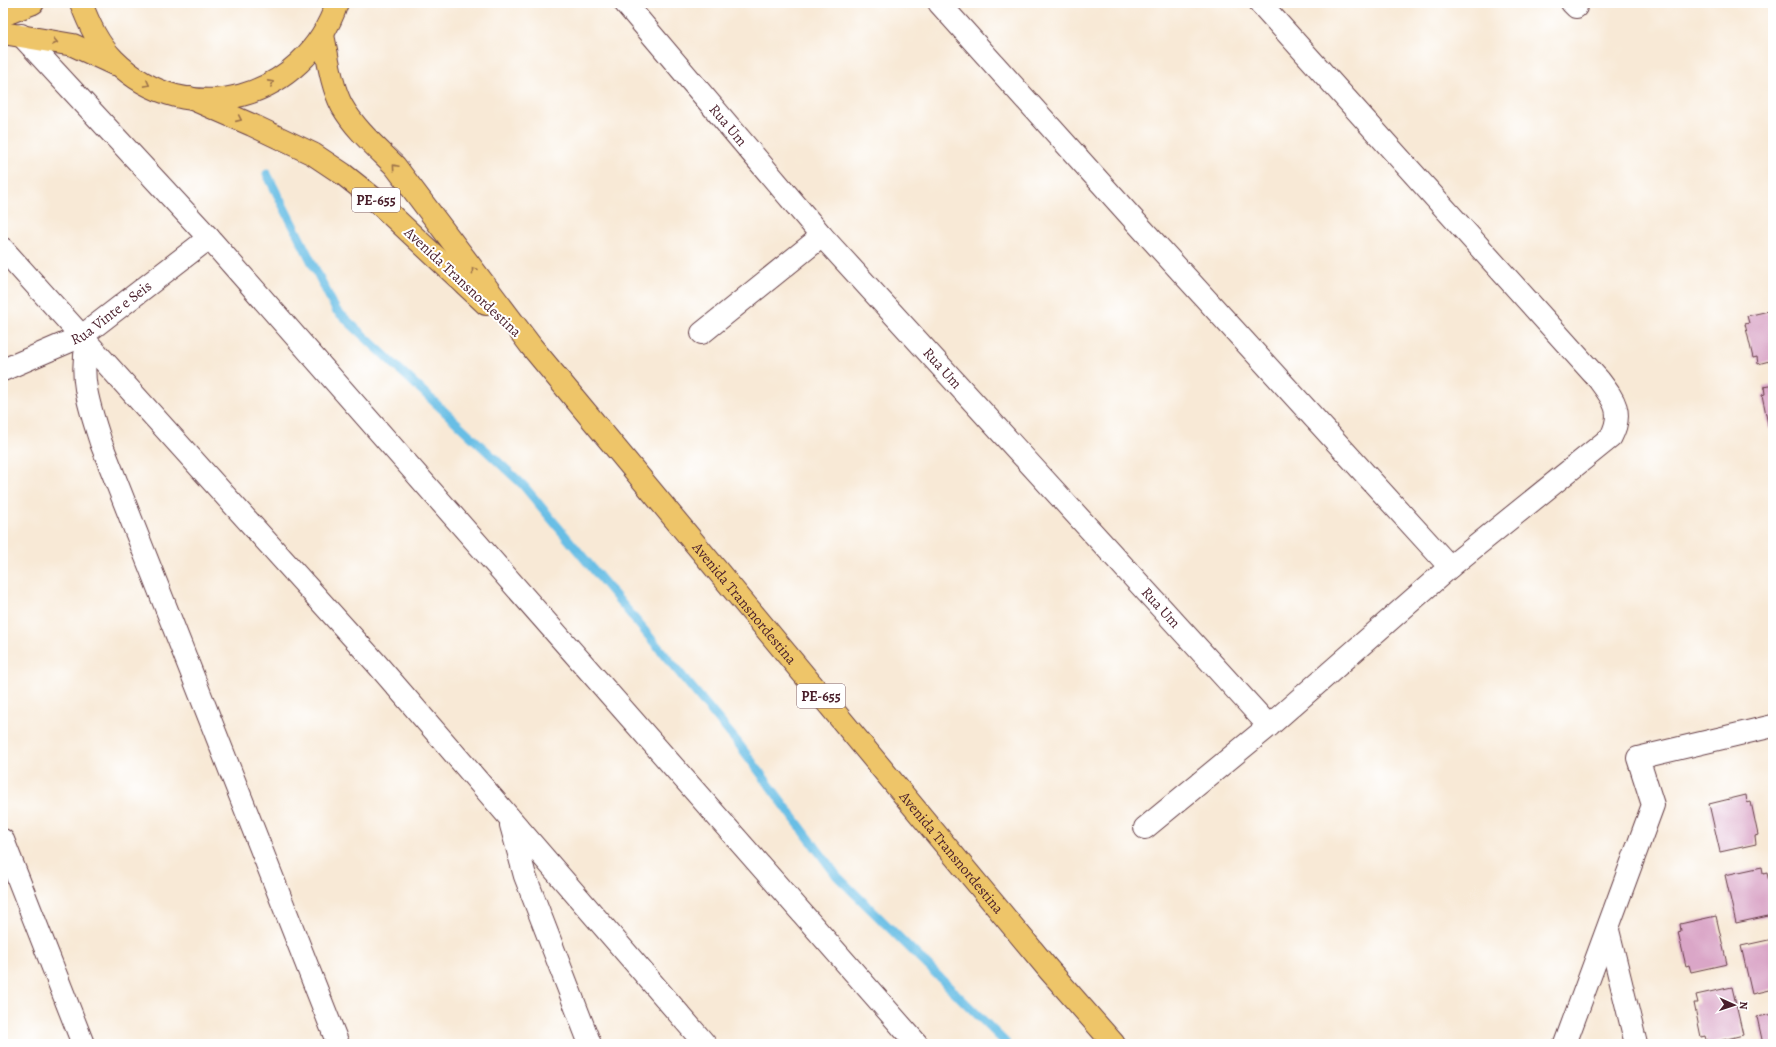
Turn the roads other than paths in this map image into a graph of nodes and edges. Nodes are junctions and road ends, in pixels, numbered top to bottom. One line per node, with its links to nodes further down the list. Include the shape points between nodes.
1 (33, 3): 7 (main road)
2 (81, 3): 10 (main road, via 98,39)
3 (337, 3): 9 (main road)
4 (625, 3): 12 (street, Rua Um)
5 (939, 3): 19 (street)
6 (1260, 3): 19 (street, via 1613,398 1617,425 1611,437)
7 (3, 15)
8 (12, 34): 10 (main road, one-way to 10, via 73,46); 13 (street)
9 (323, 35): 11 (main road, one-way to 9, via 225,98 258,90 288,73 313,50); 17 (main road, Avenida Transnordestina / PE-655, one-way to 9, via 395,166 371,142 342,106 332,79)
10 (125, 69): 11 (main road, one-way to 11, via 151,86 170,94)
11 (190, 98): 17 (main road, Avenida Transnordestina / PE-655, one-way to 17, via 313,154 343,174 372,197)
12 (822, 236): 15 (street); 20 (street, Rua Um)
13 (209, 238): 16 (street, Rua Vinte e Seis); 30 (street)
14 (3, 249): 16 (street)
15 (702, 333)
16 (84, 340): 18 (street, Rua Vinte e Seis); 22 (street, via 376,663); 27 (street, via 83,368 86,389 101,443)
17 (530, 346): 31 (main road, Avenida Transnordestina / PE-655, via 1049,970)
18 (3, 370)
19 (1450, 567): 20 (street)
20 (1269, 726): 23 (street)
21 (1773, 726): 25 (street, via 1638,758 1653,805)
22 (509, 819): 28 (street, via 525,876); 29 (street)
23 (1145, 828)
24 (3, 840): 26 (street)
25 (1608, 930): 32 (street); 33 (street)
26 (83, 1044)
27 (338, 1044)
28 (590, 1044)
29 (705, 1044)
30 (917, 1044)
31 (1114, 1044)
32 (1565, 1044)
33 (1636, 1044)

